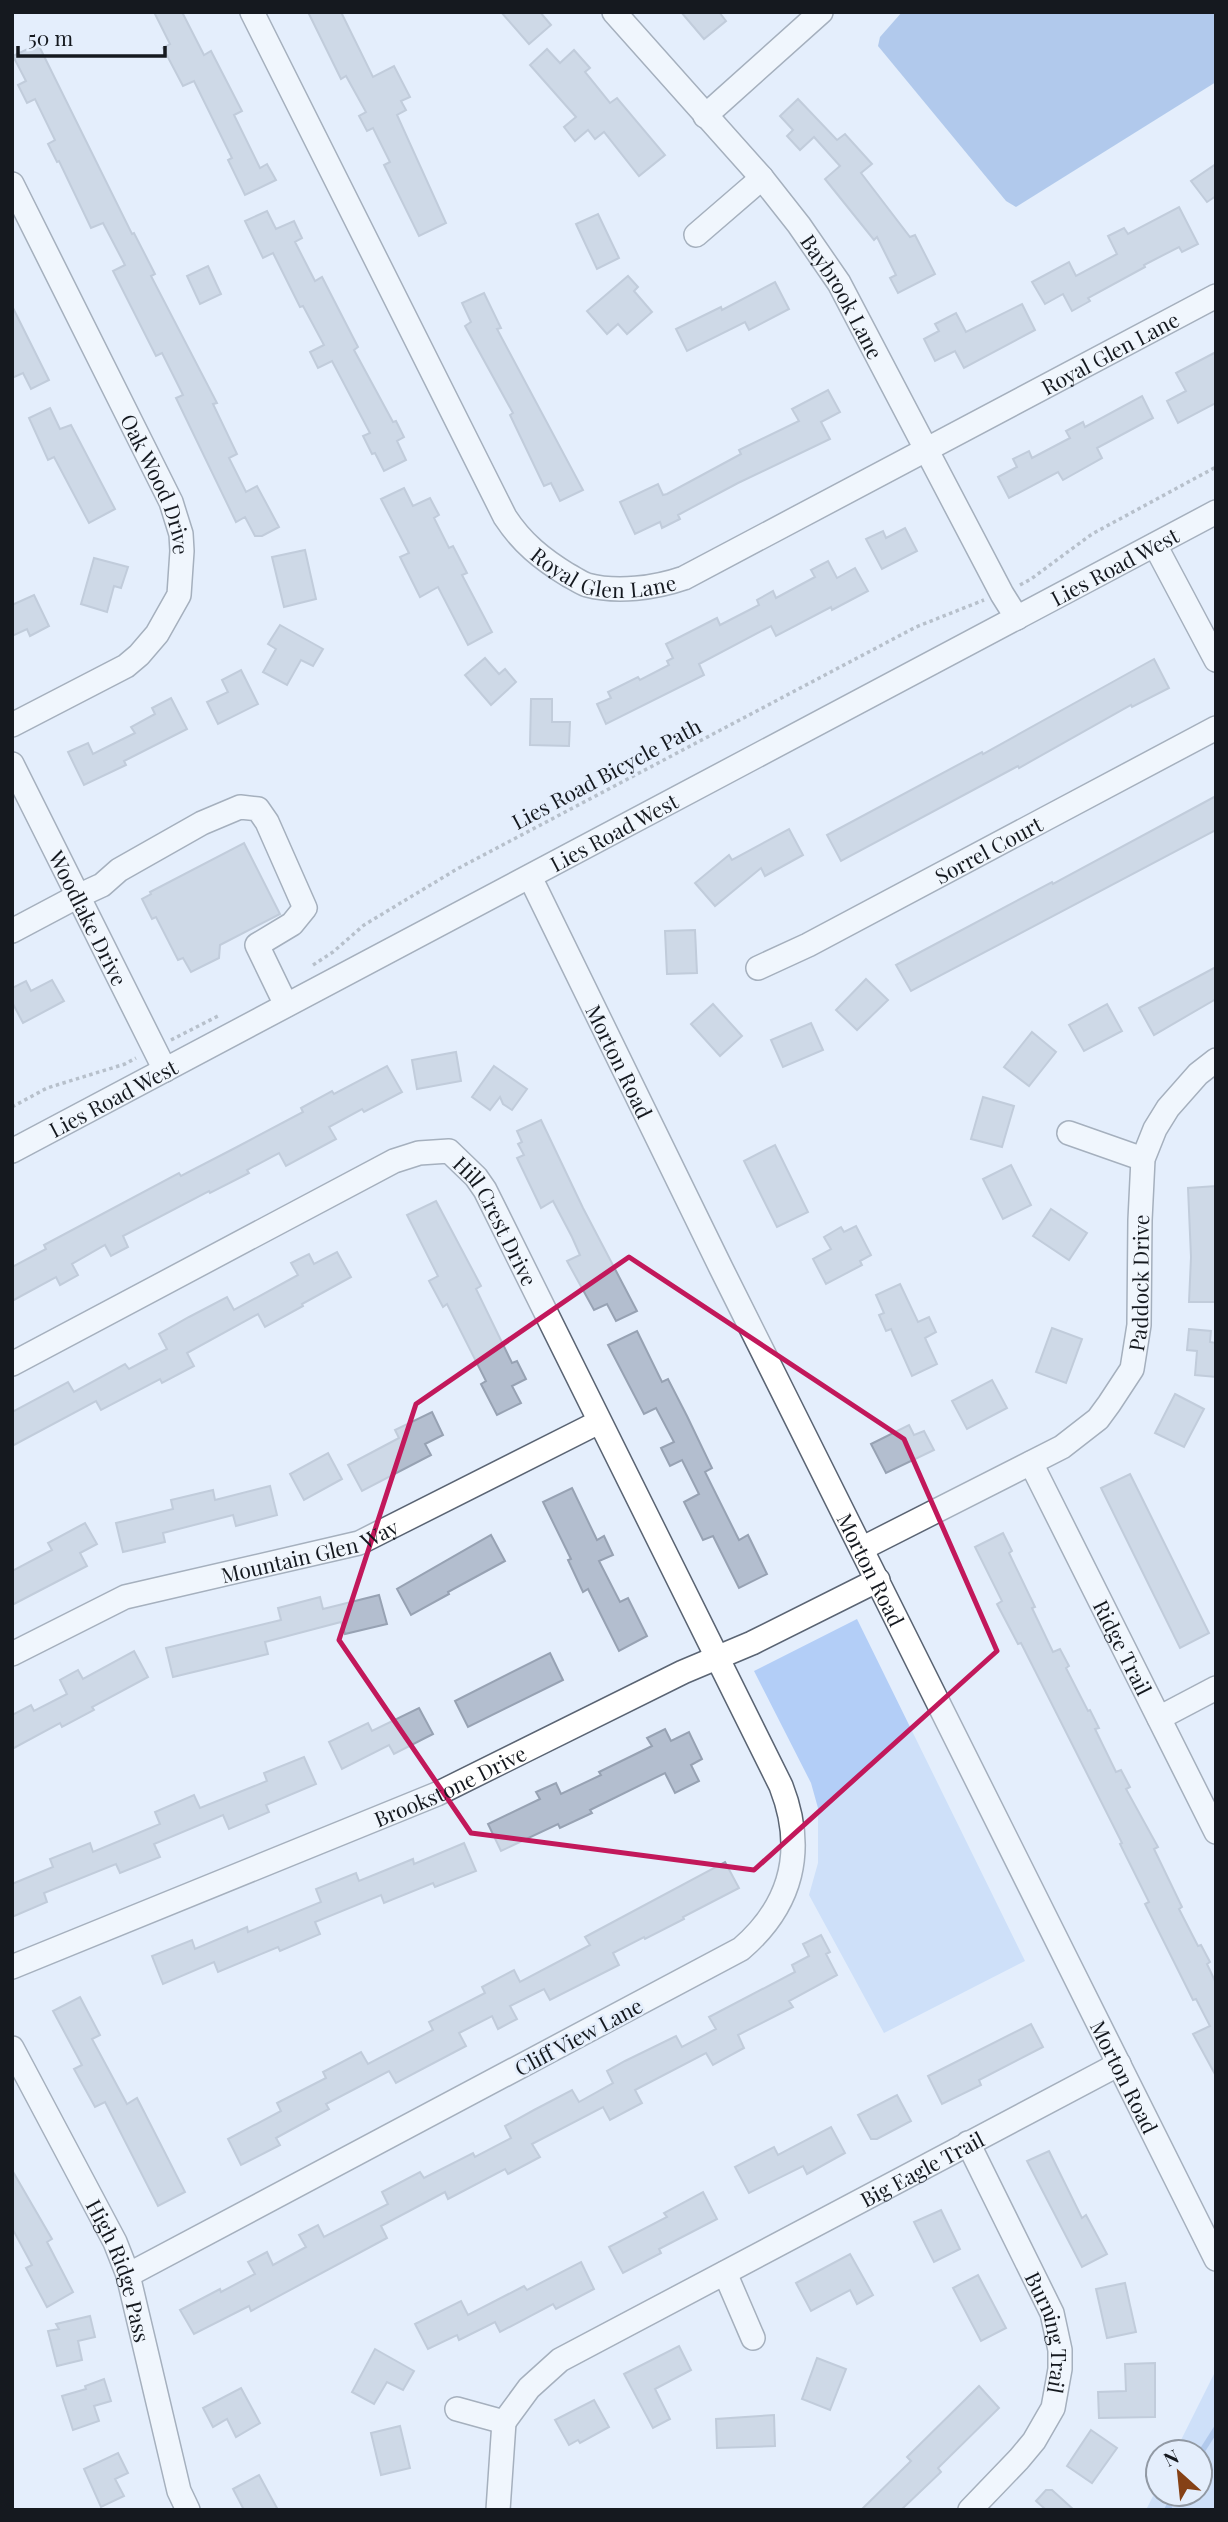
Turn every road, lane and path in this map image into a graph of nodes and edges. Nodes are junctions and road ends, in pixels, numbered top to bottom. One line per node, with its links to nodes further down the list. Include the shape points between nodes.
1 (252, 12): 9 (street, Royal Glen Lane, via 505,517 545,561 586,585 630,589 667,584)
2 (614, 12): 4 (street, Baybrook Lane)
3 (821, 12): 4 (street)
4 (705, 116): 5 (street, Baybrook Lane)
5 (762, 178): 7 (street); 9 (street, Baybrook Lane, via 839,283)
6 (12, 184): 16 (street, Oak Wood Drive, via 172,502 182,551 179,596 139,655 109,676)
7 (696, 235)
8 (1216, 296): 9 (street, Royal Glen Lane)
9 (928, 449): 13 (street, Baybrook Lane)
10 (1216, 467): 13 (path, Lies Road Bicycle Path, via 1092,534 1031,579)
11 (1216, 512): 12 (street, Lies Road West)
12 (1155, 545): 14 (street, Lies Road West); 15 (street)
13 (1002, 594): 14 (street, Baybrook Lane); 22 (path, Lies Road Bicycle Path, via 916,627 457,869 364,925)
14 (1017, 618): 19 (street, Lies Road West)
15 (1216, 660)
16 (12, 725)
17 (1216, 728): 23 (street, Sorrel Court)
18 (12, 764): 20 (street, Woodlake Drive)
19 (530, 877): 24 (street, Lies Road West); 36 (street, Morton Road)
20 (78, 896): 21 (street); 24 (street, via 202,824 240,807 258,809 305,908 292,924 257,945); 26 (street, Woodlake Drive)
21 (12, 930)
22 (312, 966)
23 (758, 968)
24 (286, 1005): 28 (street, Lies Road West)
25 (228, 1010): 26 (path)
26 (155, 1048): 28 (street, Woodlake Drive); 29 (path, via 125,1064 47,1088)
27 (1216, 1060): 32 (street, Paddock Drive, via 1168,1108)
28 (165, 1070): 31 (street, Lies Road West)
29 (12, 1107)
30 (1069, 1133): 32 (street)
31 (12, 1151)
32 (1143, 1159): 35 (street, Paddock Drive, via 1140,1308 1132,1369 1098,1419 1062,1447)
33 (12, 1364): 34 (street, Hill Crest Drive, via 394,1161 449,1151 485,1190)
34 (599, 1422): 38 (street, Mountain Glen Way, via 359,1543 125,1597); 39 (street, Hill Crest Drive)
35 (1031, 1463): 36 (street, Paddock Drive); 41 (street, Ridge Trail)
36 (863, 1548): 37 (street, Morton Road)
37 (878, 1580): 39 (street, Brookstone Drive); 45 (street, Morton Road)
38 (12, 1654)
39 (716, 1658): 43 (street, Brookstone Drive, via 437,1794); 49 (street, Cliff View Lane, via 781,1786 790,1816 789,1883 760,1932 724,1959)
40 (1216, 1688): 41 (street)
41 (1159, 1718): 42 (street, Ridge Trail)
42 (1216, 1832)
43 (12, 1967)
44 (12, 2048): 49 (street, High Ridge Pass, via 116,2242)
45 (1119, 2064): 46 (street, Big Eagle Trail); 47 (street, Morton Road)
46 (968, 2143): 48 (street, Big Eagle Trail); 55 (street, Burning Trail, via 1052,2313 1060,2350 1053,2408 1034,2441)
47 (1216, 2259)
48 (724, 2273): 50 (street); 52 (street, Big Eagle Trail, via 560,2360 529,2388)
49 (128, 2275): 53 (street, High Ridge Pass, via 179,2491)
50 (753, 2338)
51 (457, 2409): 52 (street)
52 (504, 2422): 54 (street)
53 (188, 2510)
54 (498, 2510)
55 (970, 2510)

